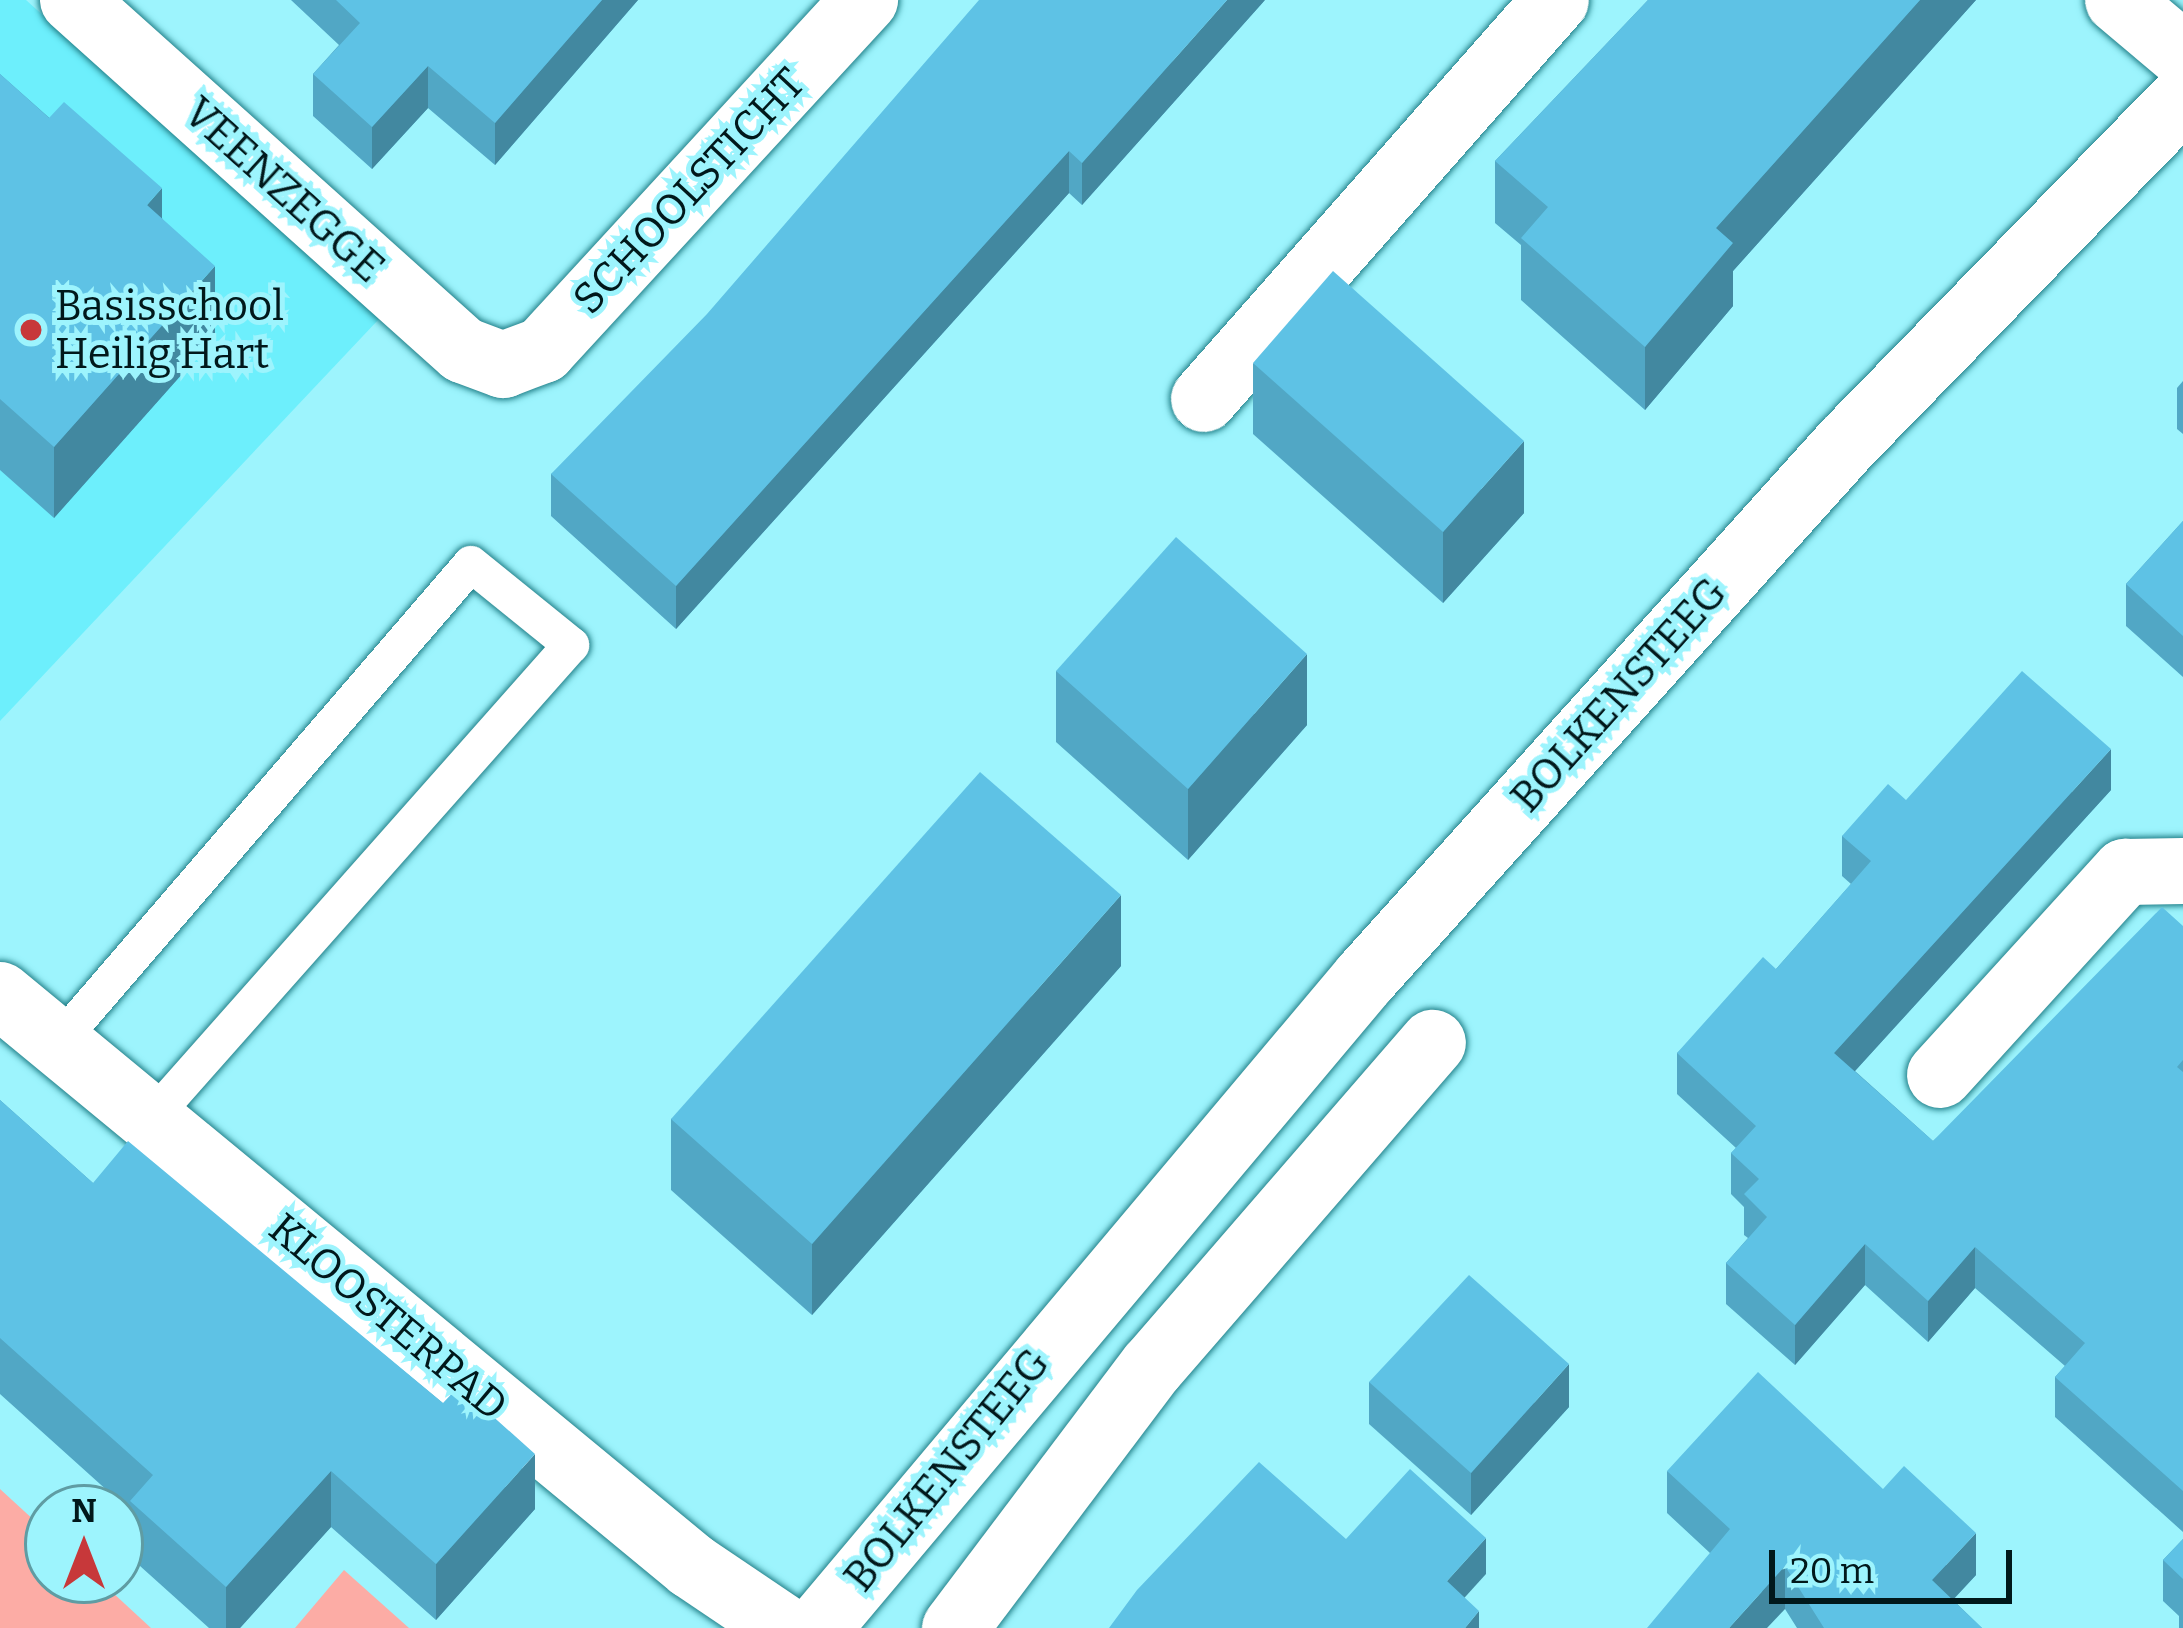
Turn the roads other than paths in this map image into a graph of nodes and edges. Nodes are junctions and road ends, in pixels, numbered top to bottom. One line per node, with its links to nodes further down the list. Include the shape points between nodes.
1 (73, 0): 7 (street, VEENZEGGE, via 463,350)
2 (865, 0): 7 (street, SCHOOLSTICHT, via 542,350)
3 (1556, 0): 8 (street)
4 (2118, 0): 5 (street)
5 (2183, 55)
6 (2183, 99): 15 (street, BOLKENSTEEG, via 1846,443)
7 (503, 365)
8 (1204, 399)
9 (2183, 871): 13 (street, via 2125,872)
10 (0, 995): 11 (street, KLOOSTERPAD)
11 (58, 1043): 14 (street, KLOOSTERPAD); 14 (lane, via 471,564 571,645)
12 (1433, 1043): 16 (street)
13 (1940, 1075)
14 (150, 1120): 17 (street, KLOOSTERPAD, via 692,1566)
15 (1075, 1310): 16 (street, BOLKENSTEEG); 18 (street, BOLKENSTEEG)
16 (1152, 1367): 19 (street)
17 (784, 1628)
18 (818, 1628)
19 (955, 1628)

